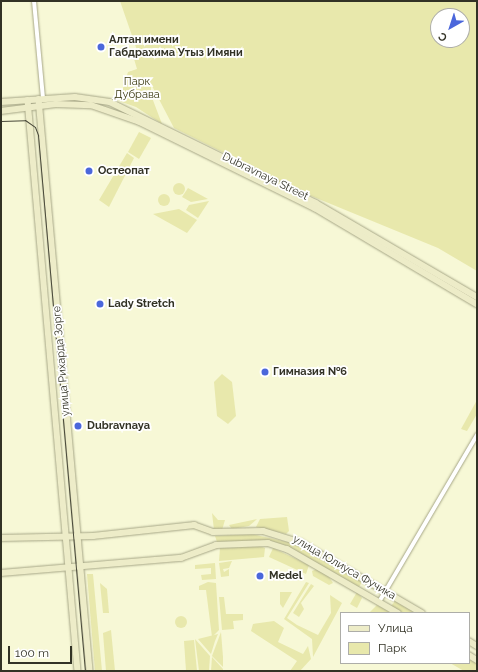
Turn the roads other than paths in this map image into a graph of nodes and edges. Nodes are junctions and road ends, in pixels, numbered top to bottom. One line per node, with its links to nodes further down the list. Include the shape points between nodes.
1 (34, 1): 2 (street)
2 (41, 99): 3 (street, Dubravnaya Street); 5 (street, улица Рихарда Зорге); 8 (street, Dubravnaya Street, via 91,98 124,108 316,203)
3 (28, 100): 4 (street, Dubravnaya Street); 6 (street, улица Рихарда Зорге)
4 (1, 102)
5 (40, 106): 6 (street, Dubravnaya Street); 9 (street, Dubravnaya Street, via 91,106 140,122 311,206); 12 (street, улица Рихарда Зорге)
6 (28, 108): 7 (street, Dubravnaya Street); 11 (street, улица Рихарда Зорге)
7 (1, 111)
8 (477, 298)
9 (477, 304)
10 (477, 435): 17 (street)
11 (66, 535): 12 (street, улица Юлиуса Фучика); 13 (street, улица Юлиуса Фучика); 15 (street, улица Рихарда Зорге)
12 (77, 535): 14 (street, улица Рихарда Зорге); 17 (street, улица Юлиуса Фучика, via 194,525 213,532 263,530 292,537)
13 (1, 538)
14 (80, 564): 15 (street, улица Юлиуса Фучика); 18 (street, улица Юлиуса Фучика, via 182,558 216,545 268,543 287,549); 22 (street, улица Рихарда Зорге)
15 (69, 565): 16 (street, улица Юлиуса Фучика); 21 (street, улица Рихарда Зорге)
16 (1, 573)
17 (386, 592): 18 (street); 20 (street, улица Юлиуса Фучика)
18 (379, 602): 19 (street, улица Юлиуса Фучика)
19 (396, 612)
20 (420, 612)
21 (78, 671)
22 (90, 671)

